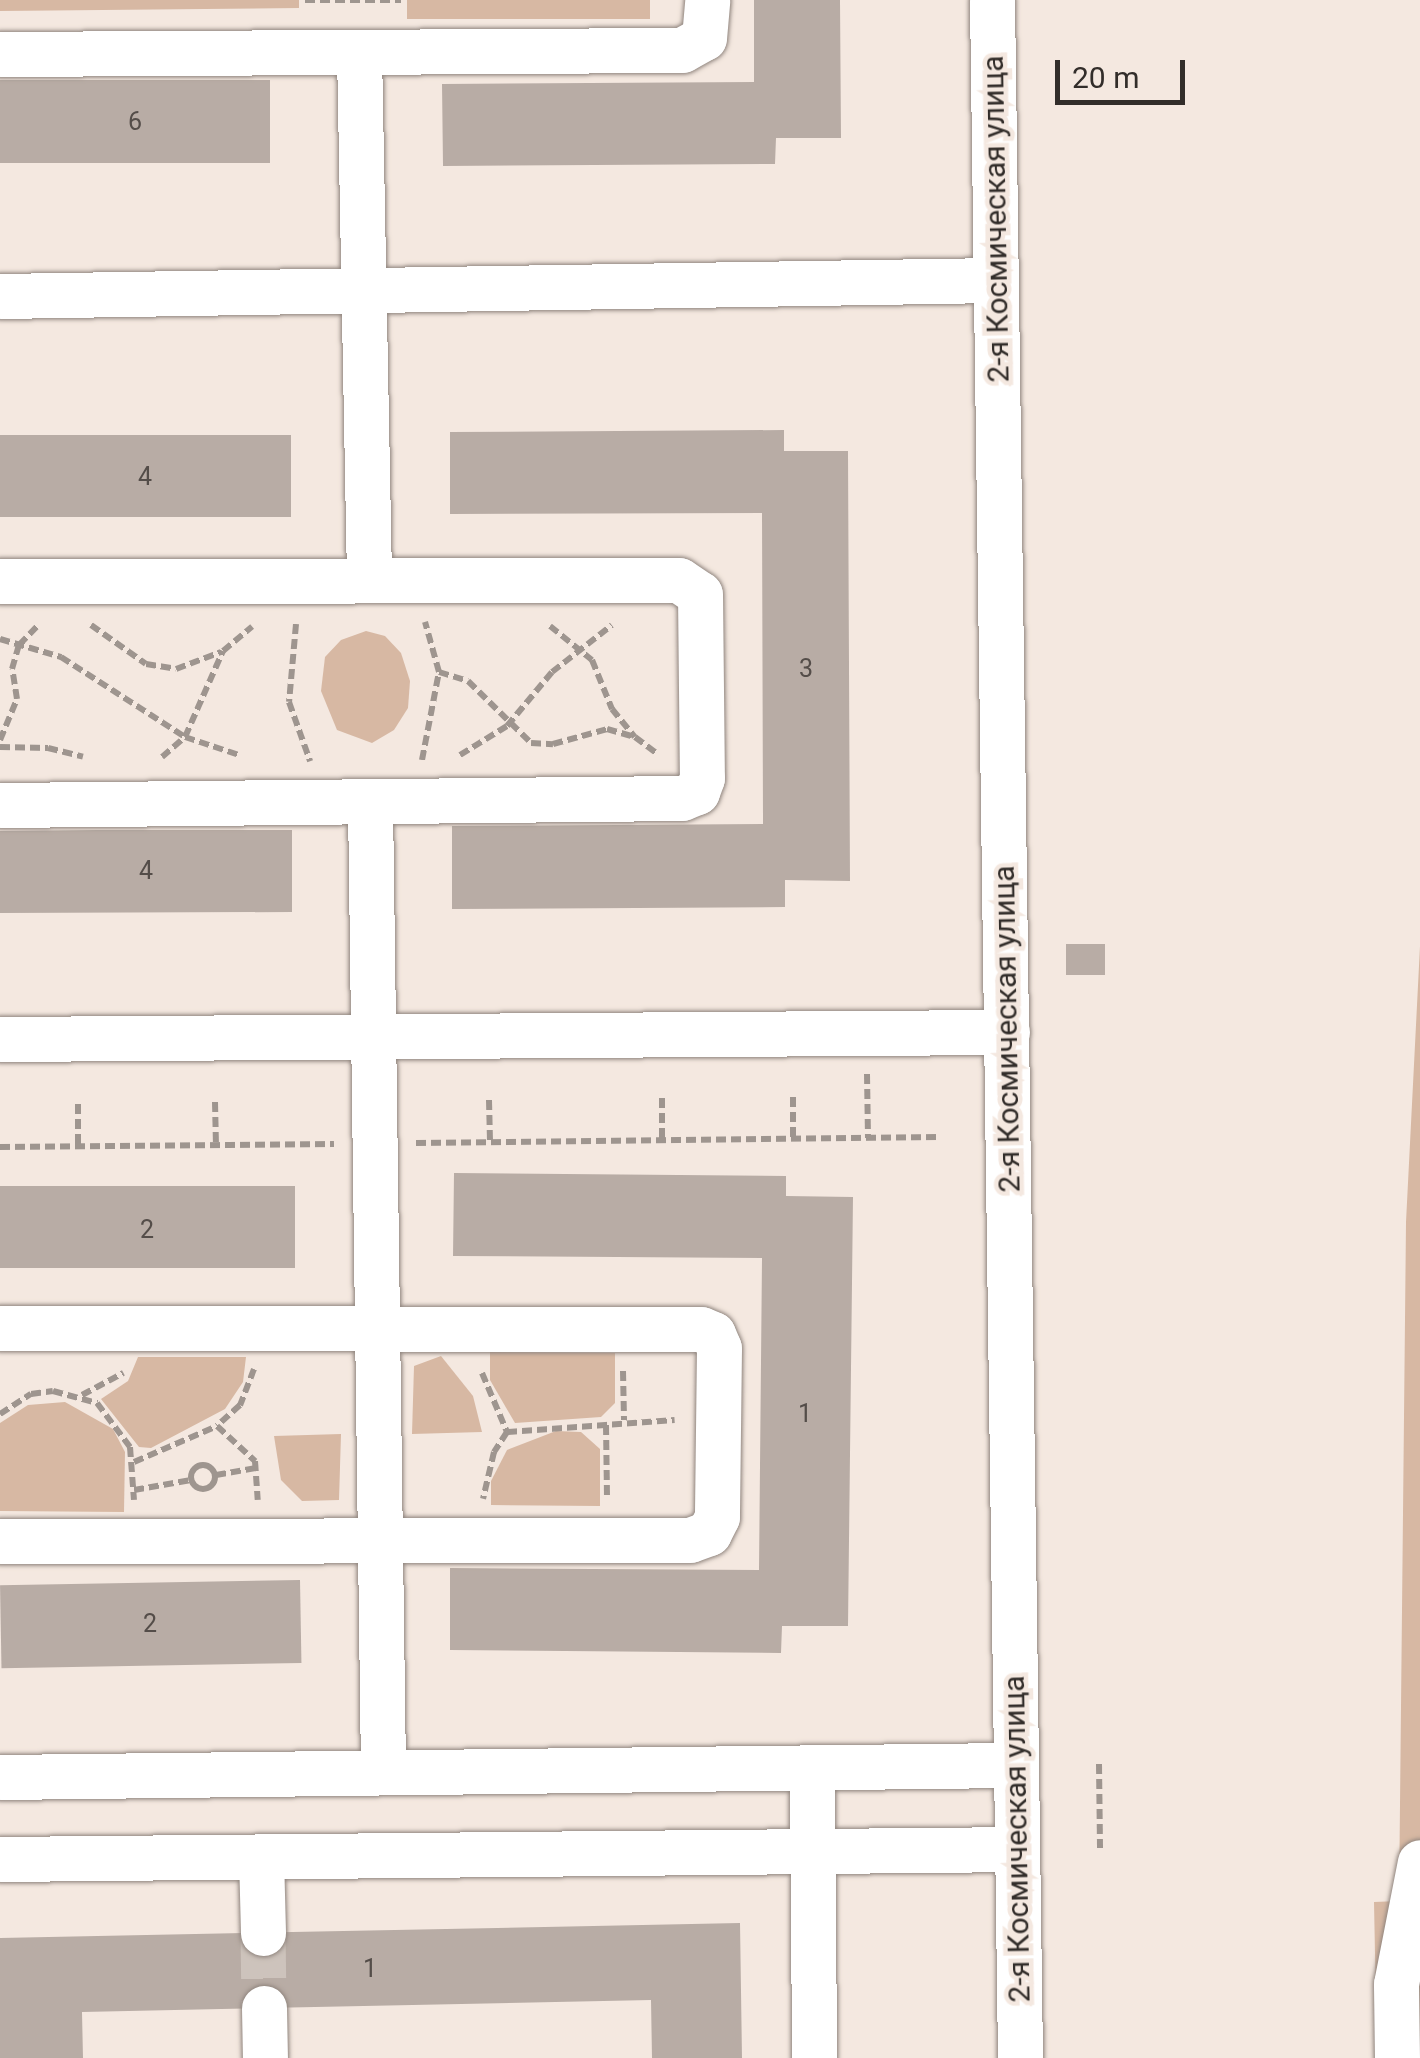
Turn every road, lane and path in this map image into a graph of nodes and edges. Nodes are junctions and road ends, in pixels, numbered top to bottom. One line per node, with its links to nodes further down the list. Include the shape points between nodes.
1 (304, 0): 5 (path)
2 (401, 0): 5 (path)
3 (707, 0): 6 (street, via 704,38 682,50)
4 (992, 0): 8 (street, 2-я Космическая улица)
5 (352, 1)
6 (360, 52): 7 (street); 9 (street)
7 (0, 54)
8 (996, 280): 9 (street); 45 (street, 2-я Космическая улица)
9 (364, 290): 10 (street); 11 (street)
10 (0, 296)
11 (370, 580): 13 (street); 41 (street, via 693,584 700,594 702,778)
12 (0, 581): 13 (street)
13 (306, 608): 17 (path); 39 (path, via 289,702)
14 (79, 616): 26 (path, via 146,664 176,669)
15 (406, 618): 16 (path)
16 (424, 619): 19 (path); 27 (path)
17 (286, 620)
18 (44, 622): 24 (path)
19 (439, 622)
20 (617, 622): 25 (path)
21 (263, 624): 26 (path)
22 (544, 624): 25 (path)
23 (0, 640): 24 (path)
24 (19, 645): 29 (path, via 61,657); 31 (path, via 12,668 17,699)
25 (580, 646): 28 (path); 30 (path)
26 (222, 651): 29 (path)
27 (439, 672): 28 (path, via 468,681); 40 (path)
28 (507, 726): 30 (path, via 530,743 553,744 607,729); 32 (path)
29 (185, 736): 33 (path); 36 (path)
30 (635, 737): 41 (path)
31 (0, 743): 34 (path)
32 (454, 757)
33 (256, 758)
34 (94, 761)
35 (404, 761): 40 (path)
36 (152, 762)
37 (324, 762): 39 (path)
38 (296, 763): 39 (path)
39 (310, 764)
40 (428, 774): 41 (street, via 682,798); 42 (street)
41 (696, 792)
42 (370, 802): 43 (street); 46 (street)
43 (0, 805)
44 (867, 1032): 45 (street); 46 (street); 53 (path)
45 (1007, 1032): 83 (street, 2-я Космическая улица)
46 (373, 1036): 47 (street); 58 (street)
47 (0, 1039)
48 (793, 1097): 55 (path)
49 (662, 1098): 56 (path)
50 (489, 1100): 57 (path)
51 (215, 1102): 59 (path)
52 (78, 1104): 60 (path)
53 (868, 1138): 54 (path); 55 (path)
54 (939, 1138)
55 (793, 1139): 56 (path)
56 (662, 1140): 57 (path)
57 (490, 1142): 58 (path)
58 (374, 1144): 59 (path); 64 (street)
59 (216, 1145): 60 (path)
60 (78, 1146): 61 (path)
61 (0, 1147)
62 (0, 1328): 63 (street)
63 (255, 1328): 64 (street); 69 (path, via 251,1385)
64 (377, 1329): 65 (street); 79 (street)
65 (477, 1329): 67 (street, via 714,1334 720,1348); 70 (path, via 483,1378)
66 (0, 1414): 71 (path, via 30,1394 81,1395 116,1421)
67 (718, 1420): 68 (path); 81 (street, via 717,1516 709,1534)
68 (606, 1425): 70 (path); 81 (path)
69 (217, 1426): 71 (path); 72 (path, via 244,1446)
70 (507, 1432): 80 (path, via 487,1472)
71 (134, 1462): 75 (path)
72 (256, 1468): 73 (path); 78 (path)
73 (216, 1474): 74 (path, via 202,1464); 74 (path, via 206,1490)
74 (190, 1480): 75 (path)
75 (134, 1490): 77 (path)
76 (0, 1541): 77 (street)
77 (133, 1541): 78 (street)
78 (260, 1541): 79 (street)
79 (379, 1541): 80 (street); 85 (street)
80 (480, 1541): 81 (street)
81 (608, 1541)
82 (1099, 1764): 87 (path)
83 (1016, 1765): 84 (street); 88 (street, 2-я Космическая улица)
84 (812, 1767): 85 (street); 89 (street)
85 (382, 1772): 86 (street)
86 (0, 1777)
87 (1100, 1848)
88 (1017, 1849): 89 (street); 97 (street, 2-я Космическая улица)
89 (812, 1851): 90 (street); 96 (street)
90 (261, 1856): 91 (street); 93 (street)
91 (0, 1858)
92 (1420, 1862): 98 (street, via 1396,1984)
93 (263, 1933)
94 (264, 2008): 95 (street)
95 (265, 2058)
96 (814, 2058)
97 (1020, 2058)
98 (1397, 2058)

